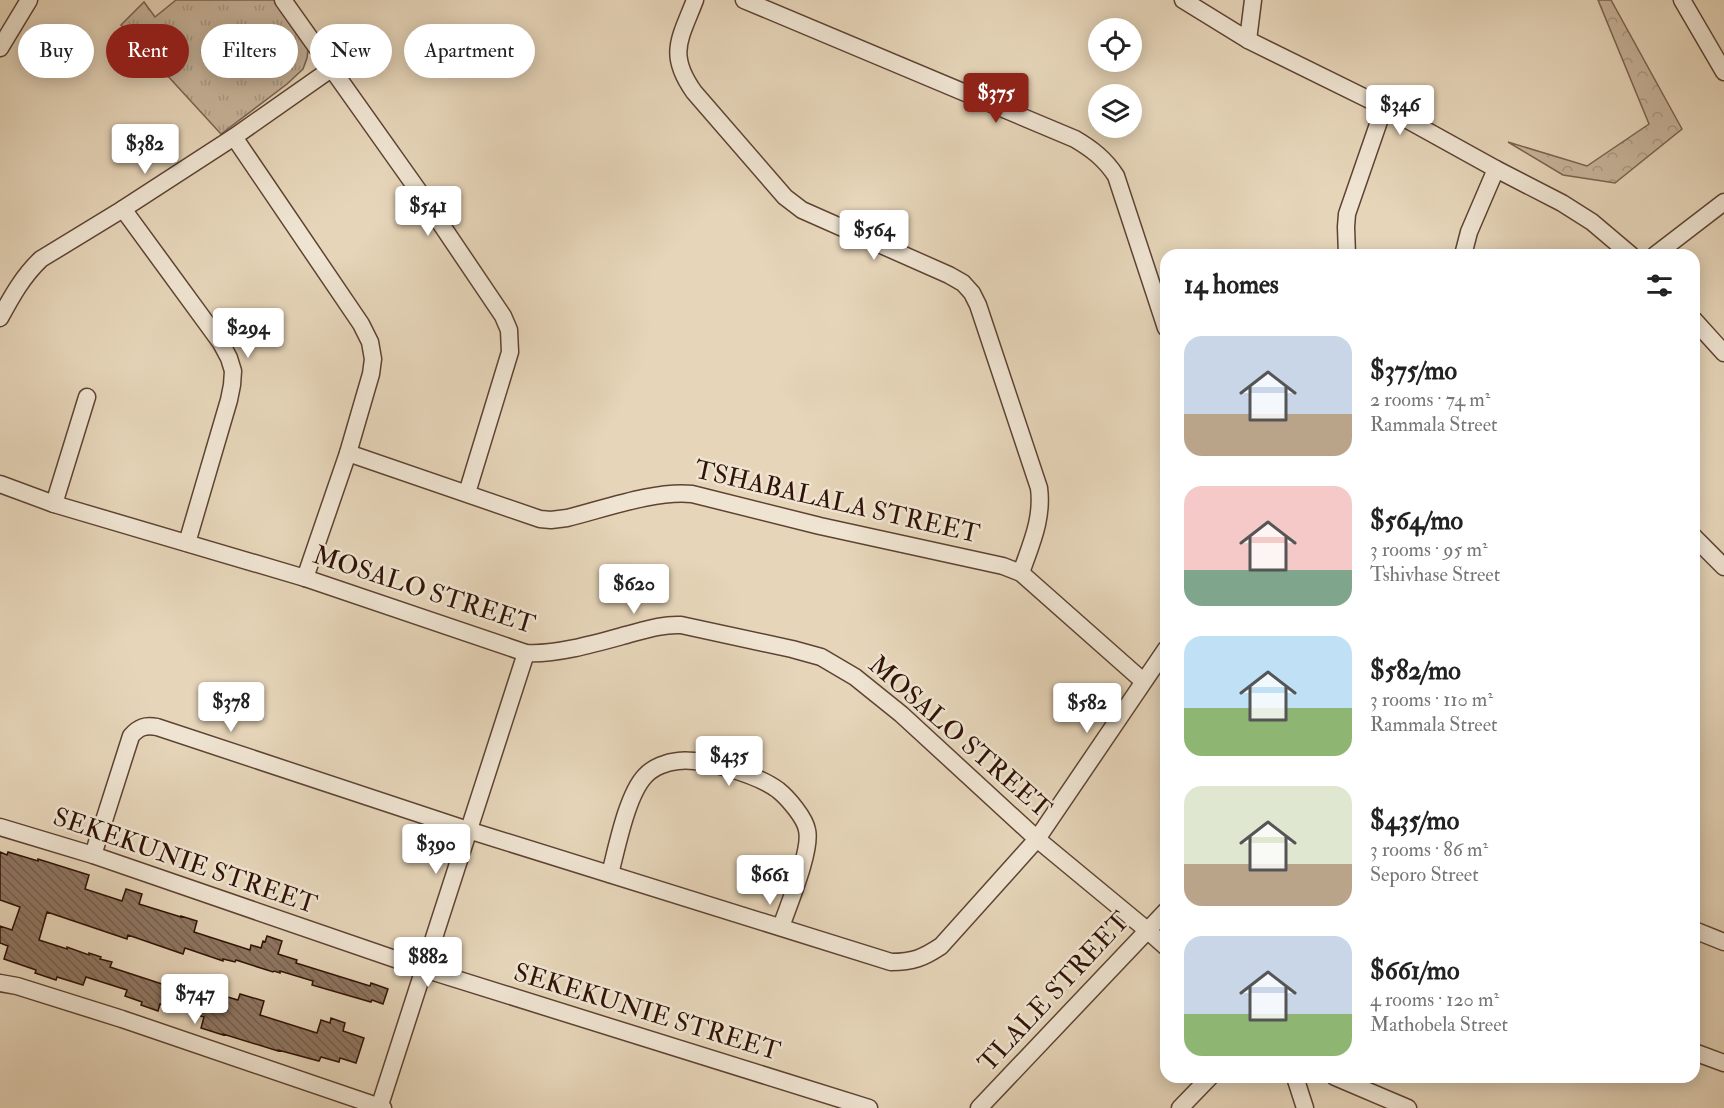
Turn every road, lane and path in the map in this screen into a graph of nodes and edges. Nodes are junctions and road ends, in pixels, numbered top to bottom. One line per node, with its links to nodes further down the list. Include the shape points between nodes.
1 (29, 0): 10 (street)
2 (283, 0): 8 (street)
3 (695, 0): 35 (street, via 678,45 682,74 785,197 802,210 948,275 972,293 1039,488 1039,519)
4 (744, 0): 23 (street, via 1093,150 1116,176)
5 (1183, 0): 9 (street)
6 (1253, 0): 9 (street)
7 (1682, 0): 11 (street)
8 (310, 39)
9 (1248, 40): 14 (street)
10 (0, 48)
11 (1724, 72)
12 (318, 78): 15 (street)
13 (337, 78): 30 (street, via 420,193 509,330 510,352)
14 (1384, 107): 16 (street); 19 (street, via 1347,214)
15 (234, 137): 18 (street); 28 (street, via 370,342 371,374)
16 (1496, 169): 20 (street); 21 (street, via 1562,203)
17 (1724, 202): 22 (street)
18 (123, 209): 24 (street, via 41,259 22,280); 32 (street, via 221,343 233,371 229,400)
19 (1347, 249)
20 (1465, 249)
21 (1624, 249)
22 (1663, 249)
23 (1160, 310)
24 (0, 318)
25 (1700, 327): 26 (street)
26 (1724, 353)
27 (87, 397): 31 (street)
28 (348, 453): 30 (street, TSHABALALA STREET); 36 (street)
29 (0, 484): 31 (street, MOSALO STREET)
30 (466, 493): 35 (street, TSHABALALA STREET, via 528,516 551,520 660,494 692,494 977,559)
31 (54, 504): 32 (street, MOSALO STREET)
32 (187, 543): 36 (street, MOSALO STREET)
33 (1700, 543): 34 (street)
34 (1724, 567)
35 (1021, 573): 39 (street, TSHABALALA STREET)
36 (305, 578): 37 (street, MOSALO STREET)
37 (526, 653): 41 (street); 42 (street, MOSALO STREET, via 539,654 681,625 820,657 885,700)
38 (1160, 657): 39 (street)
39 (1143, 681): 42 (street)
40 (0, 827): 43 (street, SEKEKUNIE STREET)
41 (468, 830): 43 (street, via 147,725 131,736); 44 (street); 51 (street)
42 (1037, 839): 46 (street, via 941,946 925,957 891,962); 47 (street, MOSALO STREET)
43 (93, 855): 51 (street, SEKEKUNIE STREET)
44 (610, 874): 46 (street); 46 (street, via 633,791 646,774 679,760 709,763 749,775 778,790 797,810 807,831 805,857)
45 (1160, 916): 47 (street, TLALE STREET)
46 (781, 927)
47 (1147, 930): 49 (street, MOSALO STREET); 60 (street, TLALE STREET)
48 (1700, 932): 50 (street)
49 (1160, 942)
50 (1724, 942)
51 (424, 969): 58 (street); 59 (street, SEKEKUNIE STREET)
52 (0, 983): 58 (street, via 122,1019)
53 (1700, 1054): 54 (street)
54 (1724, 1063)
55 (1204, 1083): 61 (street)
56 (1297, 1083): 62 (street)
57 (1349, 1083): 63 (street)
58 (381, 1108)
59 (869, 1108)
60 (979, 1108)
61 (1180, 1108)
62 (1305, 1108)
63 (1408, 1108)

